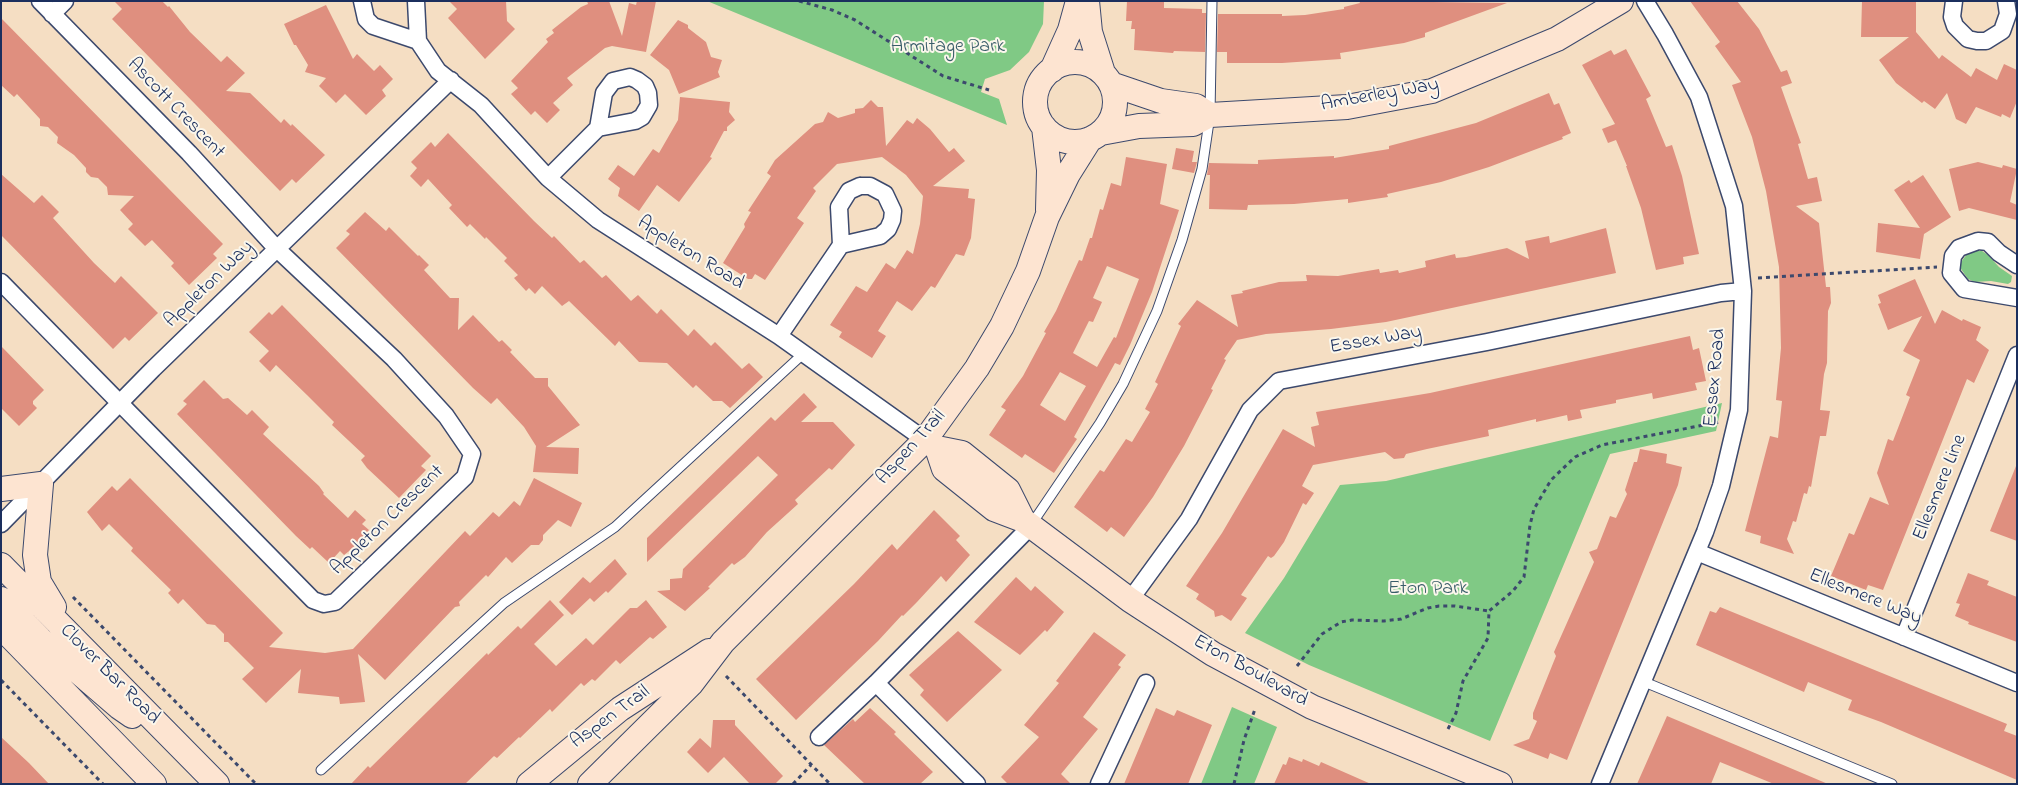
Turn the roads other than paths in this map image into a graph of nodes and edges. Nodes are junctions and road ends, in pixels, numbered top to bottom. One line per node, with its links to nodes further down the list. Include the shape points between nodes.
1 (40, 1): 12 (street, Ascott Crescent)
2 (65, 1): 12 (street)
3 (362, 1): 14 (street, via 366,19 373,26)
4 (416, 1): 14 (street)
5 (1078, 1): 15 (street, Aspen Trail, via 1070,30)
6 (1087, 1): 16 (street, Aspen Trail, via 1090,32)
7 (1212, 1): 18 (lane)
8 (1621, 1): 18 (street, Amberley Way, via 1557,39 1432,91 1347,107)
9 (1645, 1): 28 (street, Essex Road, via 1699,98 1734,206)
10 (1954, 1): 13 (street, via 1952,17 1955,26 1968,39 1986,40)
11 (2006, 1): 13 (street)
12 (52, 14): 25 (street, Ascott Crescent, via 189,153)
13 (2012, 25)
14 (418, 41): 17 (street, Appleton Road, via 438,71)
15 (1052, 70): 16 (street, via 1078,62 1091,65); 19 (street, Aspen Trail, via 1042,79 1035,103)
16 (1107, 78): 18 (street, via 1161,101 1196,106); 21 (street, Aspen Trail, via 1115,96 1114,110 1110,123)
17 (451, 80): 22 (street, Appleton Road, via 481,105); 25 (street, Appleton Way)
18 (1210, 116): 21 (street, Amberley Way, via 1193,124 1139,126); 37 (lane, via 1202,169 1182,240 1157,310 1123,384 1100,423)
19 (1044, 127): 21 (street, via 1065,141 1078,142); 23 (street, Aspen Trail, via 1049,170)
20 (598, 128): 22 (street)
21 (1096, 136): 23 (street, Aspen Trail, via 1068,174)
22 (548, 178): 30 (street, Appleton Road, via 598,220)
23 (1048, 217): 34 (street, Aspen Trail, via 1028,271 1002,326)
24 (841, 245): 30 (street)
25 (277, 250): 33 (street, Appleton Way); 33 (street, Appleton Crescent, via 394,359 446,416 472,454 465,476 335,602 324,604 301,590)
26 (2017, 265): 29 (street, via 1998,254 1988,242 1978,241 1959,248 1953,256 1951,273 1964,289)
27 (1, 282): 33 (street)
28 (1743, 291): 39 (street, Essex Road, via 1739,410 1721,486); 42 (street, Essex Way, via 1278,380 1250,410 1189,519)
29 (2017, 298)
30 (779, 336): 31 (street, Appleton Road)
31 (804, 354): 34 (street, Appleton Road); 57 (lane, via 615,527 504,602)
32 (2017, 355): 44 (street, Ellesmere Line)
33 (120, 403): 35 (street, Appleton Way)
34 (931, 444): 37 (street, Eton Boulevard, via 944,469 994,509); 46 (street, Aspen Trail)
35 (42, 484): 36 (street); 38 (street, Appleton Way); 45 (street, via 35,555 39,582)
36 (1, 489)
37 (1027, 523): 42 (street, Eton Boulevard); 50 (street)
38 (1, 524)
39 (1697, 552): 44 (street, Ellesmere Way); 49 (street, Essex Road)
40 (1, 565): 45 (street, Clover Bar Road)
41 (1, 599): 55 (street, via 40,639 119,707)
42 (1130, 600): 66 (street, Eton Boulevard, via 1213,654 1312,707)
43 (1, 627): 48 (street)
44 (1904, 637): 52 (street, Ellesmere Way)
45 (73, 639): 55 (street, Clover Bar Road)
46 (723, 642): 53 (street, Aspen Trail); 63 (street, Aspen Trail, via 691,684)
47 (1, 647): 48 (street)
48 (47, 672): 56 (street)
49 (1642, 681): 67 (street, Essex Road); 68 (lane)
50 (876, 683): 54 (street); 64 (street)
51 (1146, 683): 65 (street)
52 (2017, 683)
53 (596, 727): 61 (street, Aspen Trail); 62 (street)
54 (819, 737)
55 (178, 745): 60 (street, Clover Bar Road)
56 (131, 760): 58 (street); 59 (street)
57 (321, 770)
58 (154, 784)
59 (164, 784)
60 (217, 784)
61 (529, 784)
62 (546, 784)
63 (590, 784)
64 (977, 784)
65 (1099, 784)
66 (1500, 784)
67 (1600, 784)
68 (1892, 784)

